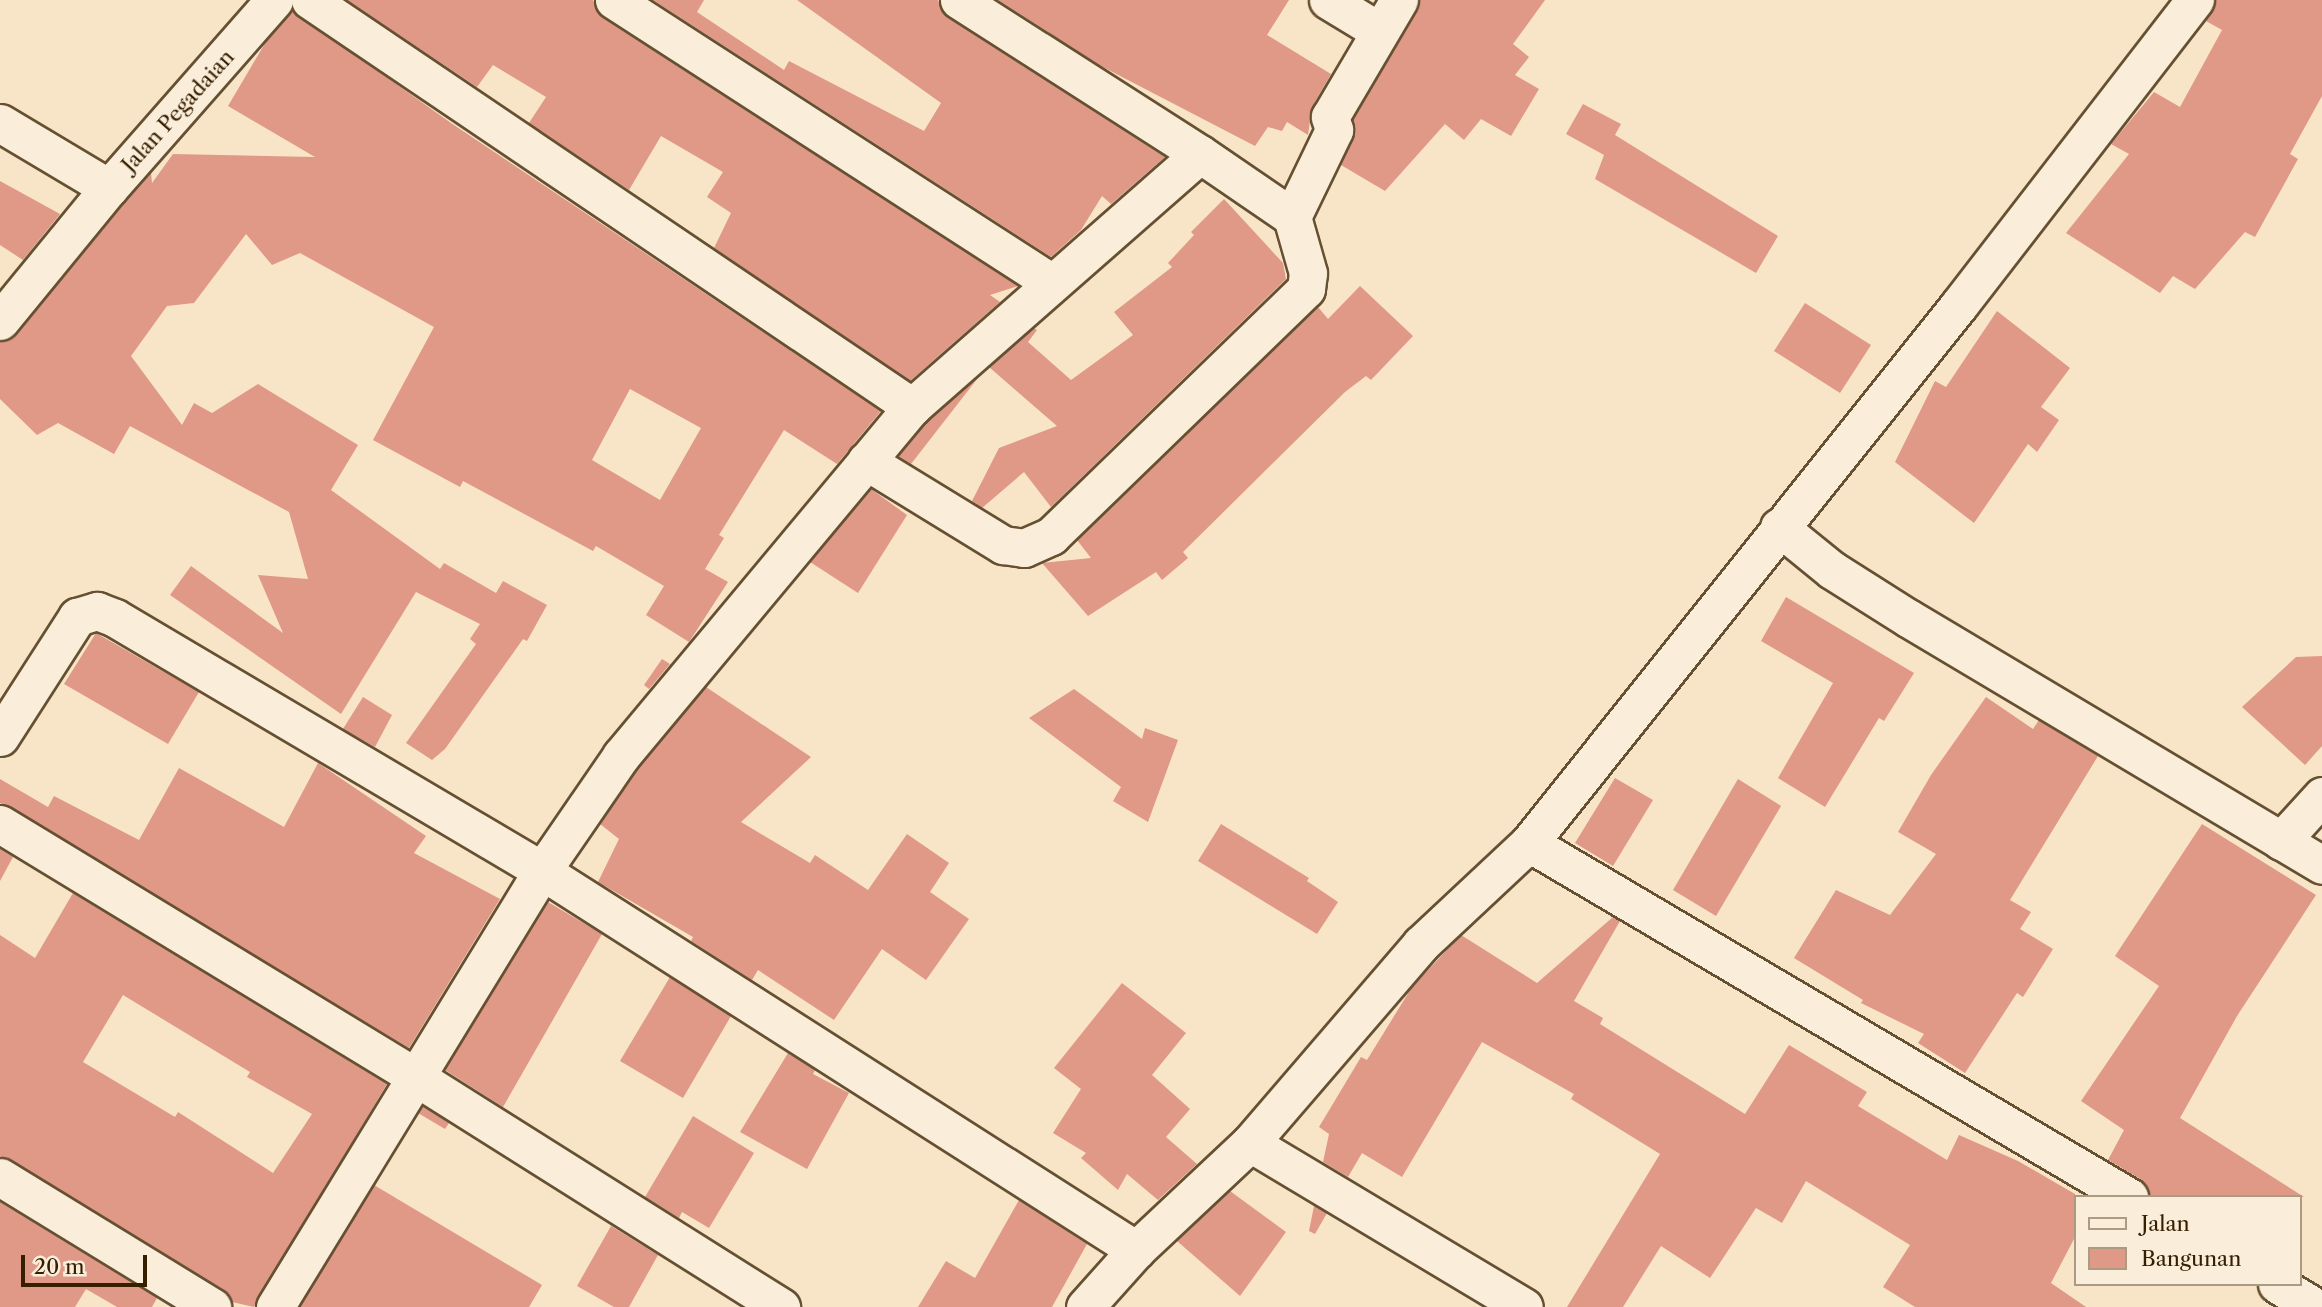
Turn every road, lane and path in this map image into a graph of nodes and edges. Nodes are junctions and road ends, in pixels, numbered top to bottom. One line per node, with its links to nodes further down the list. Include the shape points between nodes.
1 (274, 0): 11 (street, Jalan Pegadaian)
2 (310, 0): 15 (street)
3 (614, 0): 13 (street)
4 (959, 0): 10 (street)
5 (1328, 0): 8 (street)
6 (1399, 0): 8 (street)
7 (2195, 0): 17 (street, via 1959,305)
8 (1378, 30): 12 (street, via 1330,117 1334,130)
9 (0, 123): 11 (street, Jalan Pegadaian)
10 (1200, 154): 12 (street); 13 (street)
11 (109, 188): 14 (street)
12 (1292, 217): 16 (street, via 1308,273 1306,289 1051,536 1024,548 1003,545)
13 (1052, 283): 15 (street)
14 (0, 321)
15 (912, 407): 16 (street)
16 (866, 461): 24 (street, via 621,756)
17 (1779, 527): 21 (street, via 1832,570 1908,618); 22 (street)
18 (0, 737): 24 (street, via 77,617 97,611)
19 (2322, 796): 21 (street)
20 (0, 824): 25 (street)
21 (2281, 842): 23 (street)
22 (1529, 843): 26 (street, via 1421,944); 28 (street)
23 (2322, 865)
24 (542, 871): 25 (street); 29 (street)
25 (414, 1076): 32 (street); 33 (street)
26 (1250, 1143): 29 (street); 35 (street)
27 (0, 1177): 31 (street)
28 (2126, 1195)
29 (1136, 1250): 34 (street)
30 (2280, 1286): 36 (street)
31 (212, 1307)
32 (275, 1307)
33 (781, 1307)
34 (1085, 1307)
35 (1524, 1307)
36 (2315, 1307)

